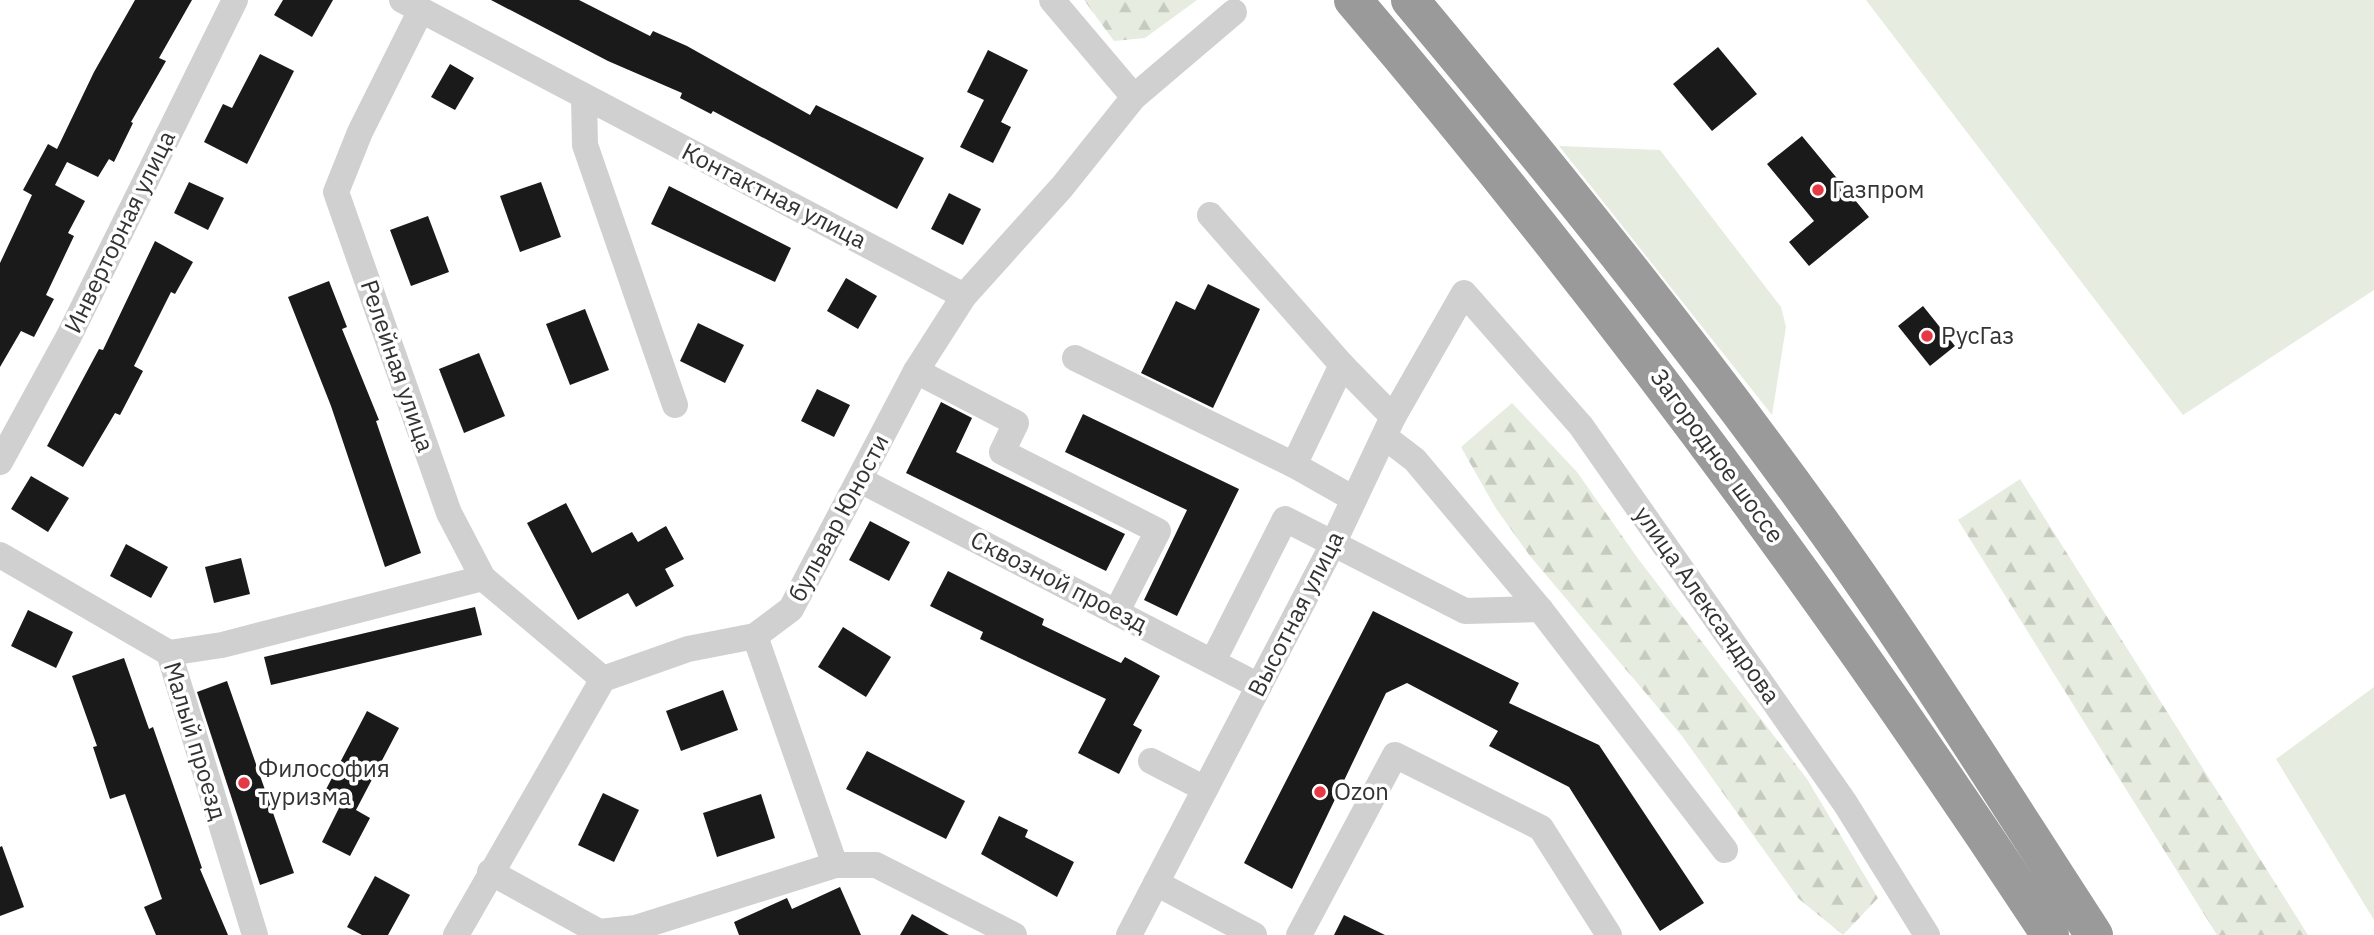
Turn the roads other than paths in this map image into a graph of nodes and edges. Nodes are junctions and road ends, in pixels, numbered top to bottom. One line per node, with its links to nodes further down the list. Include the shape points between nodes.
1 (235, 0): 17 (street, Инверторная улица, via 69,336)
2 (1052, 0): 8 (street)
3 (1353, 0): 45 (highway, Загородное шоссе, via 1485,155 1738,481)
4 (1410, 0): 46 (highway, Загородное шоссе, via 1646,290 1834,541)
5 (411, 5): 7 (street, Контактная улица); 23 (street, Релейная улица, via 336,192 449,513)
6 (1234, 12): 8 (street, бульвар Юности)
7 (584, 97): 11 (street, Контактная улица); 15 (street, via 585,145)
8 (1134, 97): 11 (street, бульвар Юности, via 1062,187)
9 (1210, 215): 13 (street)
10 (1464, 293): 16 (street, Высотная улица); 44 (street, улица Александрова, via 1581,426 1845,803)
11 (964, 296): 14 (street, бульвар Юности)
12 (1075, 358): 18 (street)
13 (1342, 365): 16 (street); 18 (street)
14 (916, 371): 19 (street, бульвар Юности); 25 (street, via 1016,423 1002,452 1158,531)
15 (675, 405)
16 (1389, 427): 20 (street, Высотная улица); 24 (street)
17 (0, 462)
18 (1294, 465): 20 (street)
19 (860, 480): 25 (street, Сквозной проезд); 26 (street, бульвар Юности, via 791,609)
20 (1354, 499): 21 (street, Высотная улица)
21 (1333, 544): 24 (street, via 1465,611); 28 (street, via 1285,519); 30 (street, Высотная улица)
22 (0, 555): 27 (street, Малый проезд)
23 (483, 578): 27 (street, via 222,645); 29 (street, Релейная улица)
24 (1541, 609): 33 (street)
25 (1117, 611): 28 (street, Сквозной проезд)
26 (755, 636): 29 (street, бульвар Юности, via 688,649); 34 (street)
27 (169, 653): 37 (street, Малый проезд)
28 (1213, 661): 30 (street, Сквозной проезд)
29 (603, 679): 35 (street)
30 (1259, 686): 32 (street, Высотная улица)
31 (1151, 761): 32 (street)
32 (1205, 789): 36 (street, Высотная улица)
33 (1725, 850)
34 (835, 864): 35 (street, via 636,928 598,932); 39 (street, via 876,865)
35 (490, 872): 38 (street)
36 (1156, 883): 40 (street, Высотная улица); 41 (street)
37 (255, 935)
38 (456, 935)
39 (1014, 935)
40 (1129, 935)
41 (1254, 935)
42 (1299, 935): 43 (street, via 1395,754 1541,828)
43 (1609, 935)
44 (1927, 935)
45 (2050, 935)
46 (2094, 935)

